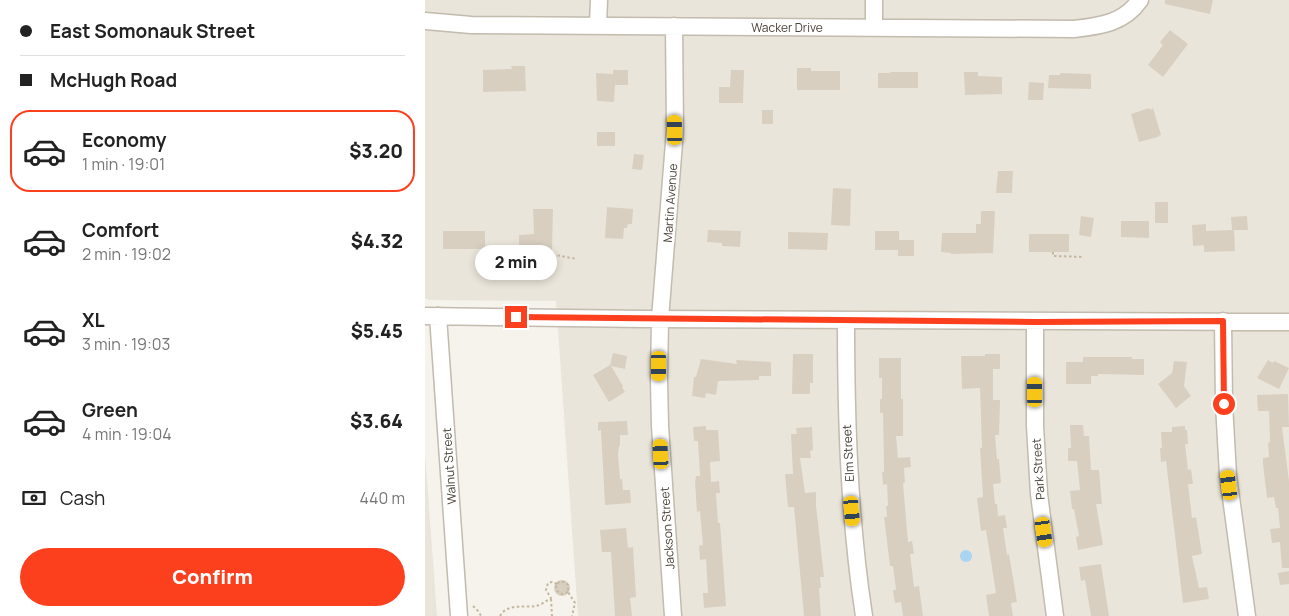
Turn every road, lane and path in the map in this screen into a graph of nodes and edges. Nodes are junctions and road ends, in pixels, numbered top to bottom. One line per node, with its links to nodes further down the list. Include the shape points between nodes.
1 (599, 0): 5 (street)
2 (874, 0): 7 (street)
3 (1140, 0): 7 (street, Wacker Drive, via 1115,22 1074,29)
4 (425, 21): 5 (street, Wacker Drive, via 471,25)
5 (599, 24): 6 (street, Wacker Drive)
6 (674, 26): 7 (street, Wacker Drive); 13 (street, Martin Avenue, via 675,130)
7 (874, 27)
8 (538, 252): 11 (path)
9 (1053, 252): 10 (path, via 1053,256)
10 (1084, 257)
11 (577, 259)
12 (431, 316): 13 (street); 21 (street, Walnut Street)
13 (660, 319): 14 (street); 25 (street, Jackson Street, via 660,426)
14 (847, 320): 16 (street); 26 (street, Elm Street, via 847,421)
15 (1223, 321): 16 (street); 17 (street); 28 (street, via 1228,475)
16 (1035, 322): 27 (street, Park Street, via 1039,494)
17 (1289, 322)
18 (557, 584): 19 (path, via 559,594); 19 (path, via 566,582); 20 (path, via 553,582 547,586)
19 (568, 592): 24 (path, via 575,603)
20 (551, 598): 22 (path, via 536,606 509,608); 23 (path)
21 (459, 616)
22 (501, 616)
23 (552, 616)
24 (572, 616)
25 (673, 616)
26 (864, 616)
27 (1055, 616)
28 (1247, 616)

